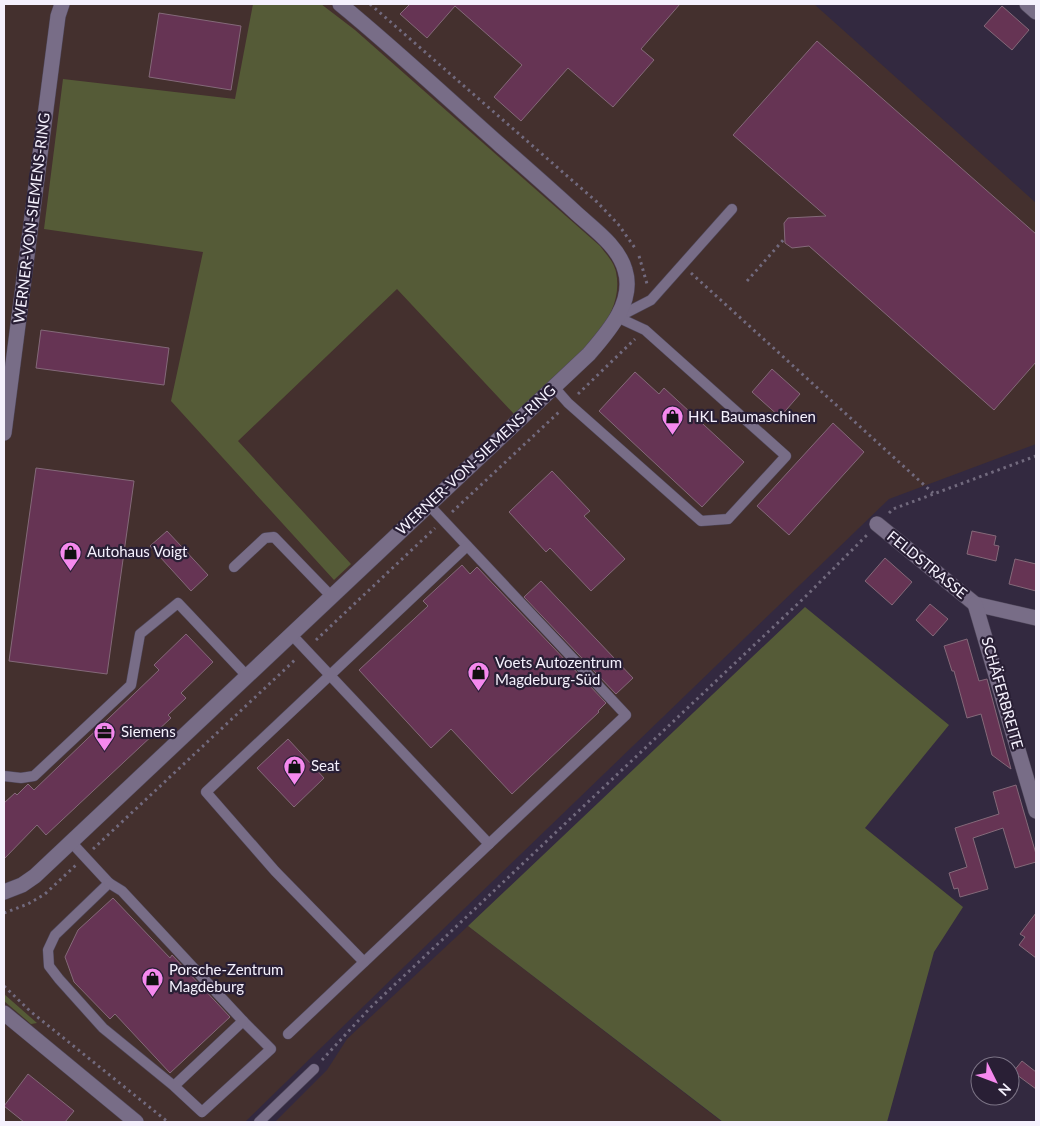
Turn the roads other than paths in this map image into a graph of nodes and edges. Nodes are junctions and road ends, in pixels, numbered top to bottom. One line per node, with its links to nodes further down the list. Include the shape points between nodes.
1 (62, 4): 8 (street, WERNER-VON-SIEMENS-RING)
2 (340, 4): 6 (street, WERNER-VON-SIEMENS-RING, via 609,243 626,272 624,302)
3 (1027, 4): 4 (street)
4 (1036, 12)
5 (732, 209): 6 (lane, via 651,300)
6 (617, 317): 7 (street, WERNER-VON-SIEMENS-RING, via 589,354); 7 (lane, via 645,330 786,456 728,519 701,521)
7 (554, 387): 9 (street, WERNER-VON-SIEMENS-RING)
8 (4, 433)
9 (428, 504): 11 (lane); 13 (street, WERNER-VON-SIEMENS-RING)
10 (877, 524): 14 (street, FELDSTRASSE)
11 (468, 546): 18 (lane); 22 (lane, via 626,715)
12 (234, 566): 13 (lane, via 265,538 274,537)
13 (331, 596): 16 (street, WERNER-VON-SIEMENS-RING)
14 (975, 604): 15 (street, FELDSTRASSE); 20 (street, SCHÄFERBREITE)
15 (1036, 618)
16 (291, 634): 17 (street, WERNER-VON-SIEMENS-RING); 18 (lane)
17 (247, 676): 19 (lane, via 178,603 140,634 130,685 34,776); 21 (street, WERNER-VON-SIEMENS-RING)
18 (330, 676): 22 (lane); 25 (lane, via 206,792 276,871)
19 (4, 776)
20 (1036, 811)
21 (71, 842): 23 (lane); 24 (street, WERNER-VON-SIEMENS-RING, via 22,886)
22 (489, 844): 25 (lane)
23 (110, 882): 27 (lane); 30 (lane, via 55,935 48,950 49,966 103,1028)
24 (4, 892)
25 (364, 962): 28 (lane)
26 (4, 1013): 31 (street)
27 (243, 1021): 30 (lane); 30 (lane, via 271,1049 202,1112)
28 (288, 1034)
29 (314, 1069): 32 (lane)
30 (174, 1086)
31 (136, 1122)
32 (259, 1122)

